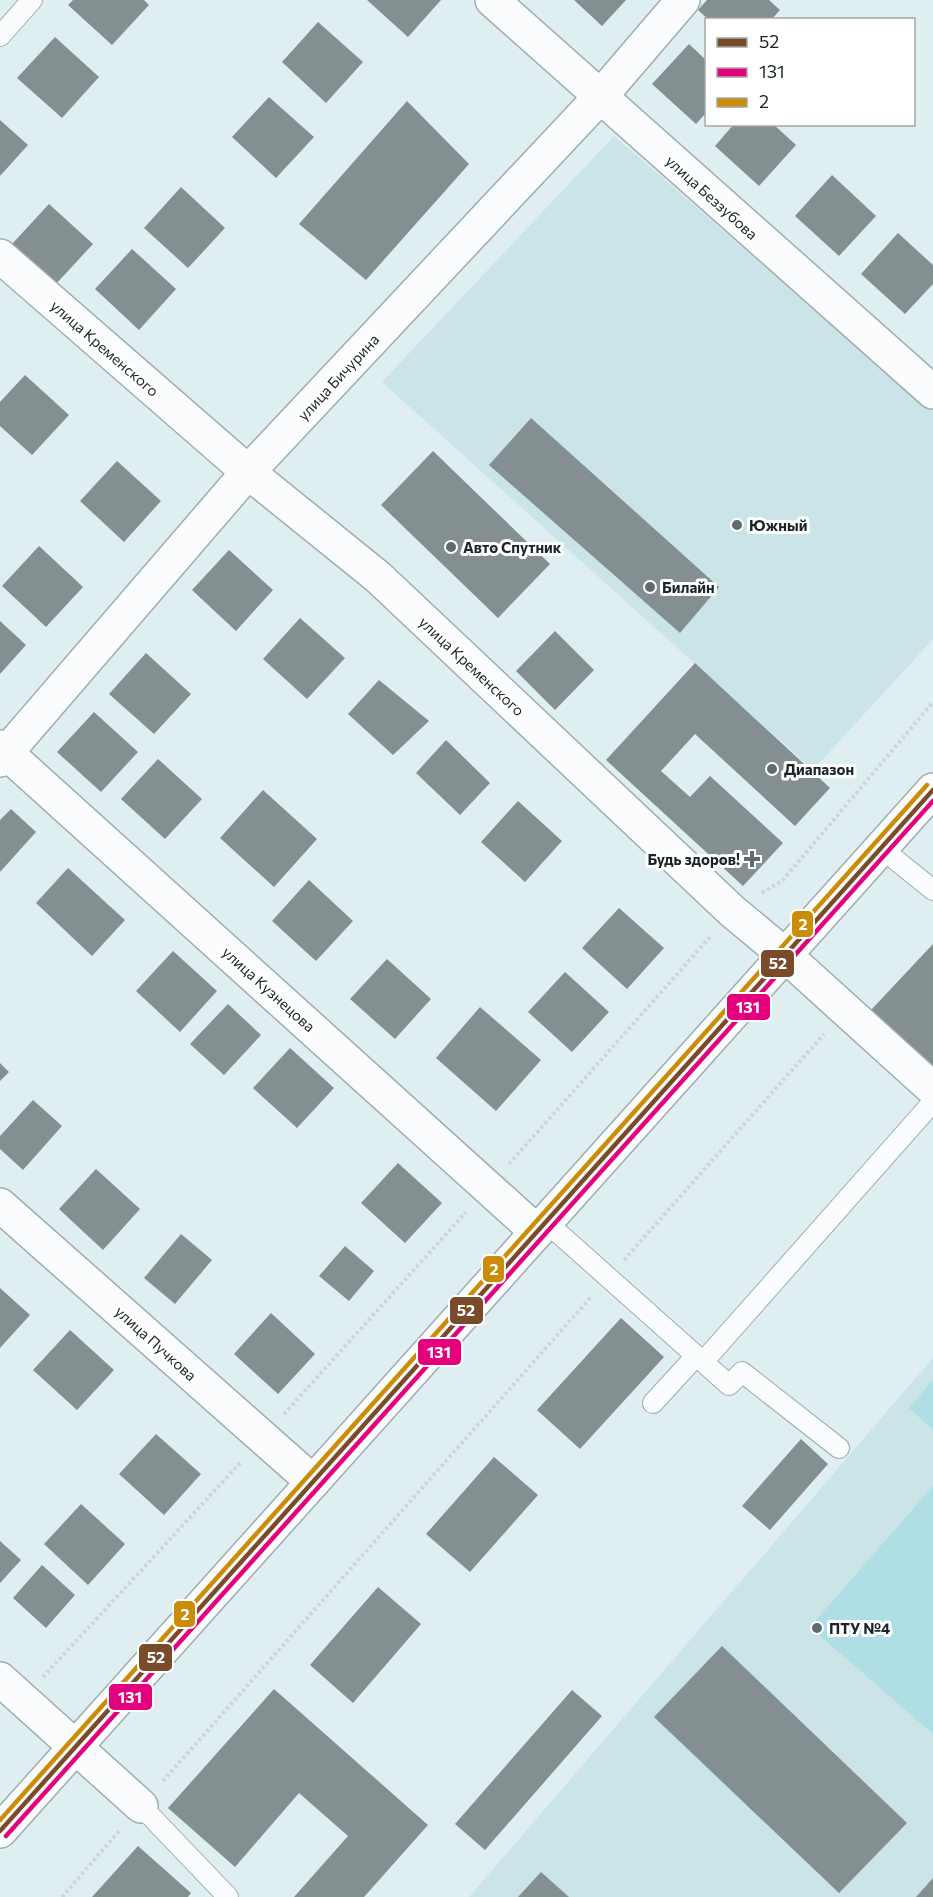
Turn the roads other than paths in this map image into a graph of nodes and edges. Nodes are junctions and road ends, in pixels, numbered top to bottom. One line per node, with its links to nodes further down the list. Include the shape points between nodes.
1 (32, 0): 4 (lane)
2 (492, 0): 5 (street, улица Беззубова)
3 (683, 0): 5 (street, улица Бичурина)
4 (0, 36)
5 (600, 97): 7 (street, улица Беззубова); 8 (street, улица Бичурина)
6 (0, 256): 8 (street, улица Кременского)
7 (933, 392)
8 (248, 472): 9 (street, улица Бичурина); 13 (street, улица Кременского, via 378,577 732,911)
9 (2, 753): 17 (street, улица Кузнецова)
10 (933, 790): 11 (street)
11 (881, 848): 12 (lane); 13 (street)
12 (933, 890)
13 (785, 955): 14 (street, улица Кременского); 17 (street)
14 (933, 1089)
15 (933, 1102): 18 (lane)
16 (0, 1204): 21 (street, улица Пучкова)
17 (542, 1227): 18 (lane, via 608,1278); 21 (street)
18 (700, 1359): 19 (lane); 20 (lane, via 729,1385 742,1372)
19 (653, 1403)
20 (839, 1448)
21 (313, 1482): 23 (street)
22 (0, 1679): 23 (street)
23 (76, 1747): 24 (street); 25 (street)
24 (141, 1806): 26 (lane)
25 (0, 1831)
26 (228, 1897)

